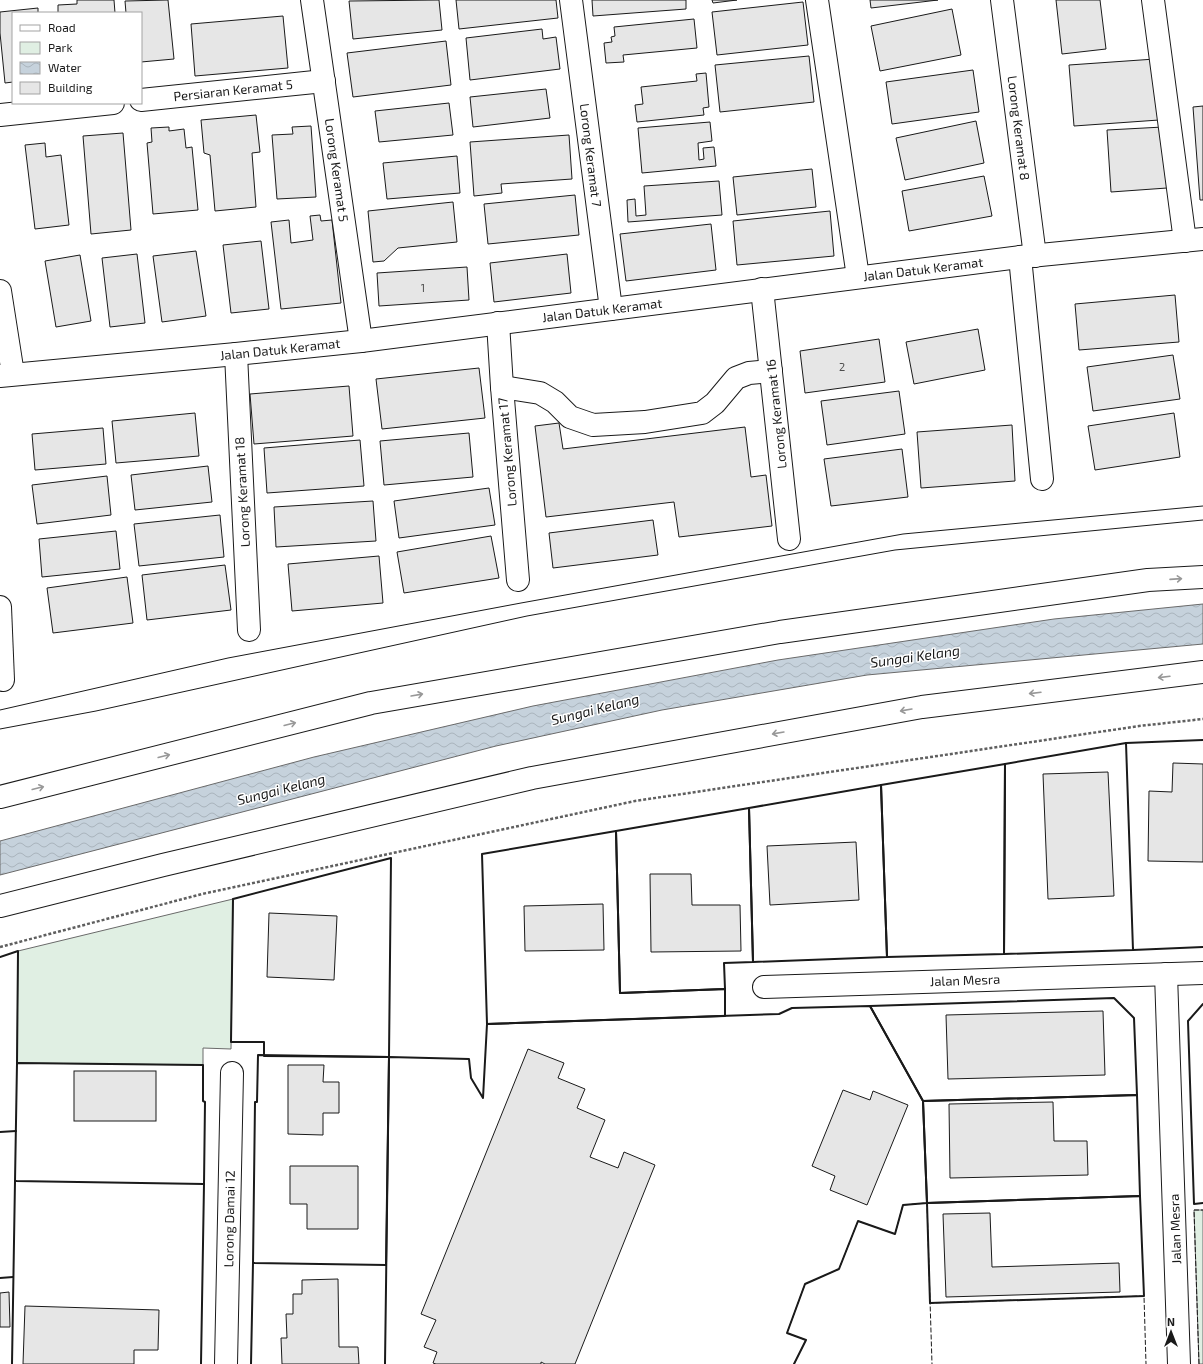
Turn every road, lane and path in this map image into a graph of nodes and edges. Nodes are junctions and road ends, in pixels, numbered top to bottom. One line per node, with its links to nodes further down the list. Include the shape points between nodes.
1 (312, 0): 6 (main road, Lorong Keramat 5)
2 (571, 0): 15 (main road, Lorong Keramat 7)
3 (817, 0): 12 (main road)
4 (1002, 0): 11 (main road, Lorong Keramat 8)
5 (1153, 0): 10 (main road)
6 (324, 81): 7 (main road, Persiaran Keramat 5); 17 (main road, Lorong Keramat 5)
7 (142, 100)
8 (104, 104): 9 (main road)
9 (0, 115)
10 (1194, 240): 11 (main road, Jalan Datuk Keramat)
11 (1028, 257): 12 (main road, Jalan Datuk Keramat); 22 (main road, Lorong Keramat 8)
12 (858, 277): 13 (main road, Jalan Datuk Keramat)
13 (762, 289): 15 (main road, Jalan Datuk Keramat); 19 (main road, Lorong Keramat 16)
14 (0, 291): 20 (main road)
15 (611, 309): 16 (main road, Jalan Datuk Keramat)
16 (498, 323): 17 (main road, Jalan Datuk Keramat); 21 (main road, Lorong Keramat 17)
17 (361, 341): 18 (main road, Jalan Datuk Keramat)
18 (236, 354): 20 (main road, Jalan Datuk Keramat); 27 (main road, Lorong Keramat 18)
19 (771, 371): 21 (main road, via 749,373 736,378 715,403 702,413 645,422 593,425 570,417 555,402 540,393); 23 (main road, Lorong Keramat 16)
20 (7, 375)
21 (502, 387): 25 (main road, Lorong Keramat 17)
22 (1042, 479)
23 (789, 539)
24 (1203, 577): 31 (main road, one-way to 24, via 371,703 780,632 1148,580)
25 (518, 580)
26 (0, 607): 29 (main road)
27 (249, 630)
28 (1203, 672): 32 (main road, one-way to 32, via 922,707 532,778)
29 (3, 680)
30 (1203, 719): 33 (path, via 1139,726 635,801 202,894)
31 (0, 797)
32 (0, 906)
33 (0, 947)
34 (1203, 973): 35 (main road, Jalan Mesra)
35 (1166, 974): 36 (main road, Jalan Mesra); 39 (main road, Jalan Mesra)
36 (764, 987)
37 (232, 1073): 38 (main road, Lorong Damai 12)
38 (226, 1364)
39 (1179, 1364)

